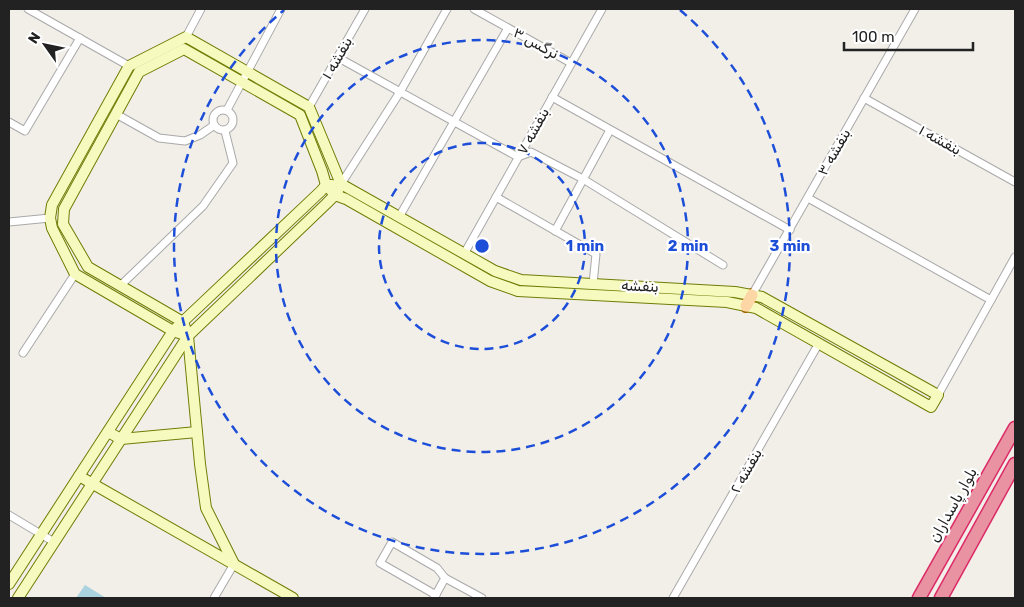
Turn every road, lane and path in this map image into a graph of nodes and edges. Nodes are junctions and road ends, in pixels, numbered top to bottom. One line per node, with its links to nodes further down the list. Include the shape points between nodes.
1 (28, 9): 12 (street)
2 (201, 9): 11 (street)
3 (280, 9): 18 (street)
4 (355, 9): 9 (street)
5 (447, 9): 20 (street)
6 (474, 9): 10 (street, نرگس ۳)
7 (602, 9): 15 (street, بنفشه ۷)
8 (915, 9): 22 (street, بنفشه ۳)
9 (364, 11): 14 (street, بنفشه ۱)
10 (508, 28): 15 (street, نرگس ۳); 28 (street)
11 (186, 37): 13 (street); 16 (street); 18 (street)
12 (80, 38): 16 (street); 27 (street, via 25,131)
13 (184, 49): 17 (street); 19 (street)
14 (337, 57): 20 (street); 23 (street, بنفشه ۱)
15 (572, 62): 21 (street, بنفشه ۷)
16 (129, 66): 17 (street); 32 (street)
17 (140, 72): 25 (street)
18 (247, 72): 19 (street); 23 (street)
19 (242, 82): 24 (street); 26 (street)
20 (400, 92): 28 (street); 37 (street)
21 (552, 97): 30 (street); 34 (street, بنفشه ۷)
22 (864, 98): 36 (street, بنفشه ۱); 41 (street, بنفشه ۳)
23 (309, 107): 26 (street); 37 (street)
24 (227, 110): 29 (street, via 214,114); 31 (street, via 233,121)
25 (116, 114): 29 (street, via 158,138 185,141); 33 (street)
26 (300, 115): 38 (street)
27 (9, 122)
28 (454, 122): 34 (street); 43 (street)
29 (214, 126): 31 (street)
30 (610, 130): 35 (street); 46 (street)
31 (225, 131): 55 (street, via 233,163 203,206)
32 (88, 140): 33 (street); 44 (street, via 52,205)
33 (99, 145): 42 (street, via 64,208)
34 (518, 157): 35 (street, via 531,152); 40 (street, بنفشه ۷)
35 (584, 179): 47 (street); 52 (street)
36 (1015, 182)
37 (341, 184): 38 (street); 39 (street); 43 (street, بنفشه)
38 (326, 185): 39 (street); 48 (street)
39 (335, 195): 51 (street); 58 (street, بنفشه, via 490,281 518,291 727,302)
40 (496, 197): 47 (street); 49 (street, بنفشه ۷)
41 (808, 198): 46 (street, بنفشه ۳); 57 (street)
42 (64, 216): 44 (street); 55 (street, via 63,224 88,268)
43 (399, 217): 49 (street, بنفشه)
44 (50, 218): 45 (street); 53 (street)
45 (9, 222)
46 (790, 230): 56 (street, بنفشه ۳)
47 (555, 231): 54 (street, via 596,254)
48 (256, 253): 51 (street); 59 (street)
49 (464, 254): 54 (street, بنفشه, via 495,271 521,280)
50 (1015, 258): 57 (street)
51 (265, 263): 61 (street)
52 (723, 265)
53 (74, 274): 60 (street); 63 (street)
54 (593, 284): 56 (street, بنفشه)
55 (120, 286): 59 (street)
56 (752, 295): 58 (main road); 64 (street, بنفشه, via 762,297)
57 (991, 300): 64 (street)
58 (746, 306): 62 (street, بنفشه, via 756,308)
59 (183, 322): 60 (street); 61 (street)
60 (173, 332): 61 (street); 66 (street)
61 (188, 336): 67 (street); 68 (street)
62 (819, 343): 64 (street, بنفشه, via 931,407); 85 (street, بنفشه ۲)
63 (23, 353)
64 (938, 395)
65 (1015, 428): 70 (highway, بلوار پاسداران)
66 (108, 432): 68 (street); 71 (street)
67 (197, 432): 68 (street); 77 (street, via 206,508)
68 (121, 439): 73 (street)
69 (1015, 464): 72 (highway)
70 (991, 470): 72 (highway, via 1000,464 1008,468); 86 (highway, بلوار پاسداران)
71 (80, 476): 73 (street); 75 (street)
72 (1007, 479): 87 (highway)
73 (92, 483): 76 (street); 77 (street)
74 (9, 515): 75 (street)
75 (41, 534): 76 (street); 79 (street)
76 (54, 542): 81 (street)
77 (234, 564): 82 (street); 83 (street)
78 (445, 578): 80 (street); 80 (street, via 437,568 392,542 380,563); 84 (street)
79 (9, 584)
80 (435, 597)
81 (18, 598)
82 (214, 598)
83 (293, 598)
84 (482, 598)
85 (673, 598)
86 (919, 598)
87 (941, 598)

